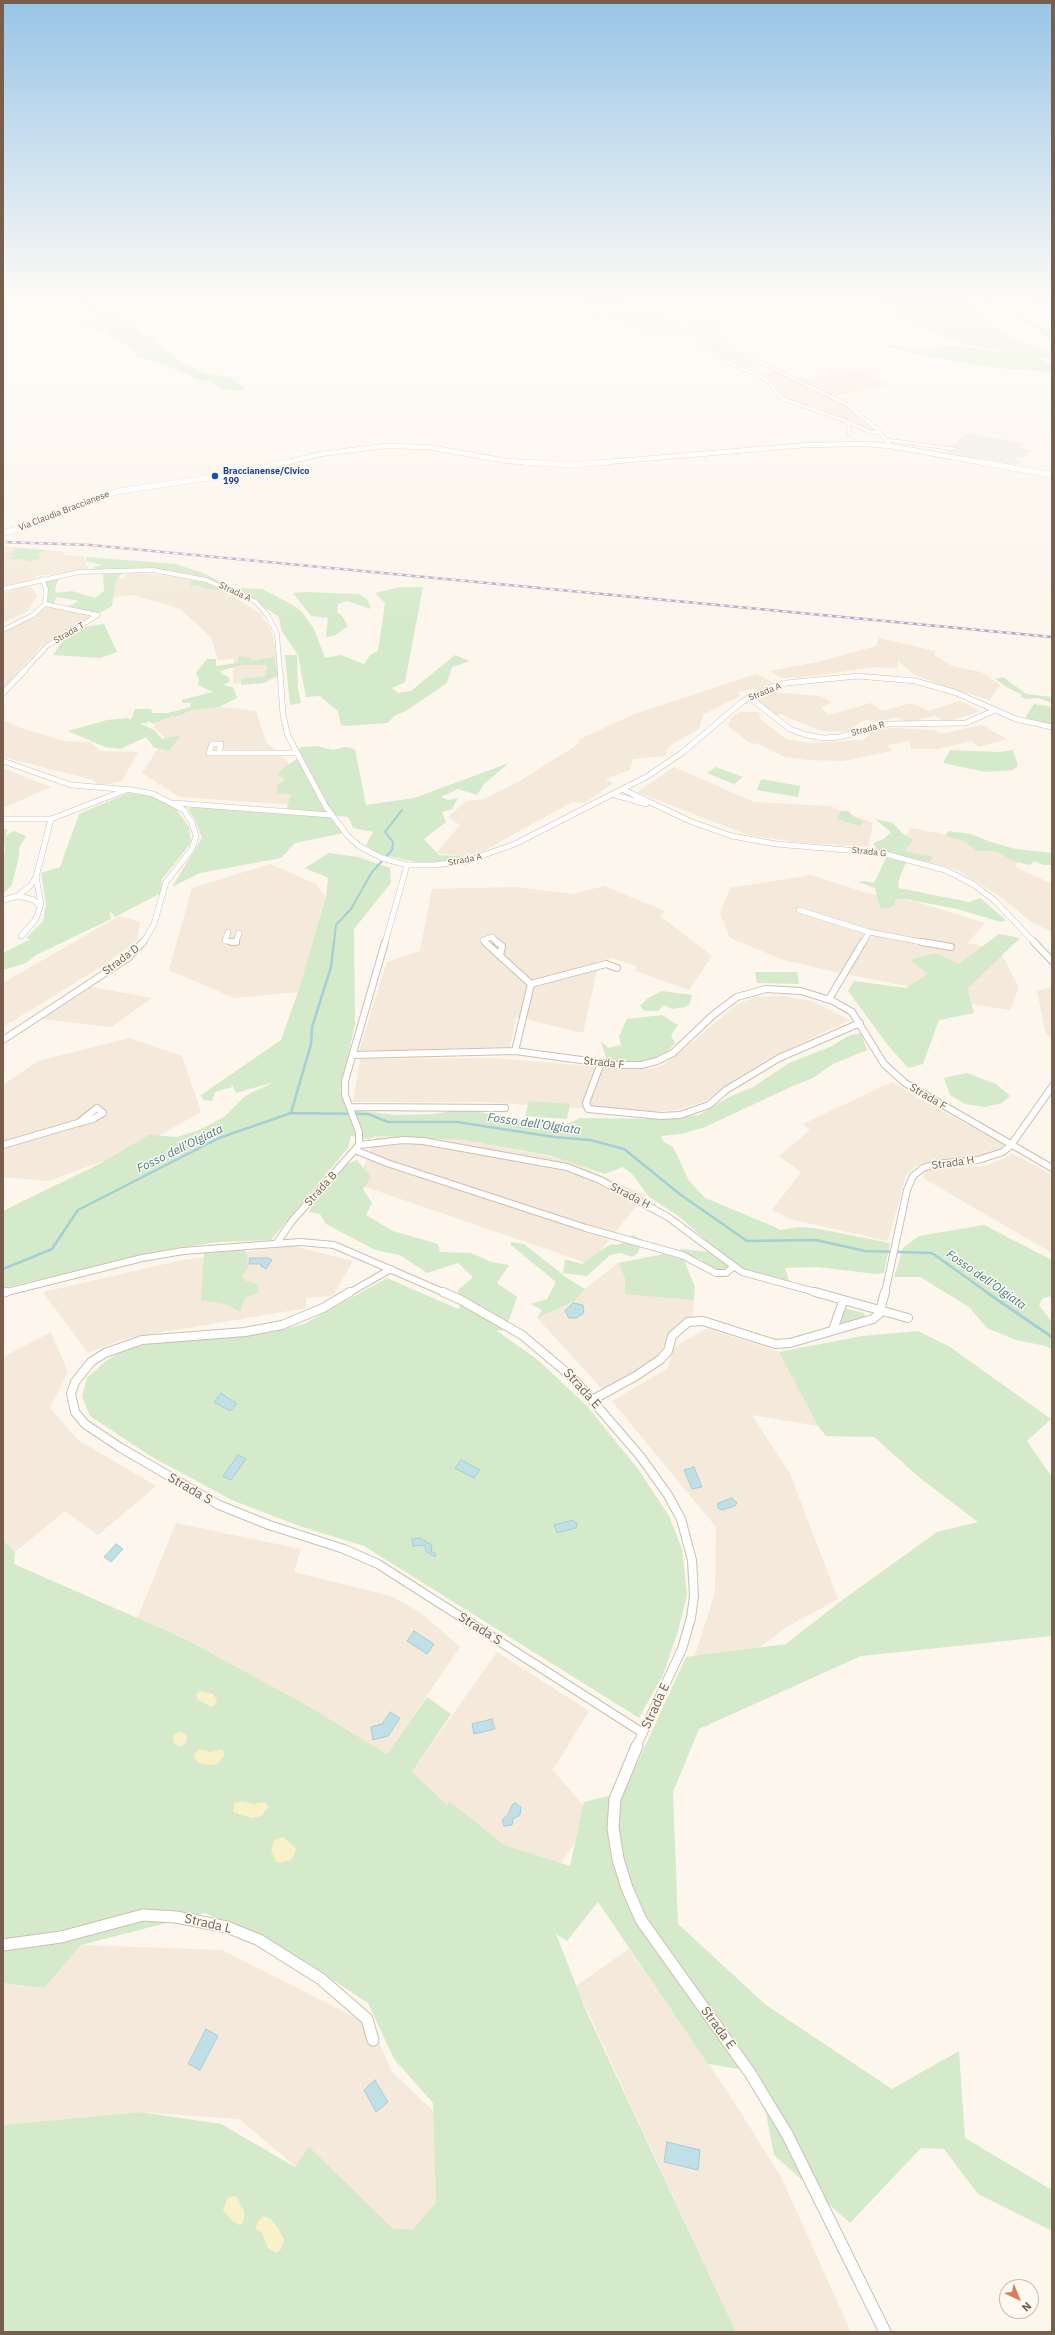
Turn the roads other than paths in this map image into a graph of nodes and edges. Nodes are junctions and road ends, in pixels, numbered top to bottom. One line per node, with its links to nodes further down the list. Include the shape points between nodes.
1 (814, 410): 3 (street)
2 (854, 410): 4 (street)
3 (846, 421): 4 (street, via 868,431); 5 (street)
4 (881, 433): 6 (street)
5 (849, 434)
6 (887, 440): 7 (street); 8 (street)
7 (890, 446): 9 (main road, Via Claudia Braccianese); 10 (main road, Via Claudia Braccianese, via 814,445 573,465 507,461 428,447 370,447 305,458 243,473 119,491 75,505 31,526)
8 (955, 449)
9 (1052, 475)
10 (3, 533)
11 (42, 579): 12 (street, Strada A); 13 (street, via 46,589); 20 (street, Strada A, via 99,570 167,571 219,584 256,602 268,616 277,634 283,715 288,736)
12 (3, 589)
13 (45, 604): 14 (street, via 33,615); 15 (street, Strada T, via 98,615 47,646)
14 (3, 630)
15 (3, 693)
16 (749, 697): 17 (street, Strada A, via 770,688 798,681 879,676 933,685); 17 (street, Strada R, via 790,729 824,738 839,737 889,724 966,723); 23 (street, Strada A, via 674,759)
17 (995, 710): 18 (street, Strada A, via 1024,722)
18 (1052, 727)
19 (219, 753): 20 (street)
20 (296, 753): 27 (street, Strada A)
21 (3, 760): 22 (street, Strada D, via 71,785)
22 (128, 789): 25 (street, Strada D, via 150,792); 29 (street)
23 (624, 790): 24 (street, Strada A); 26 (street, Strada G)
24 (615, 795): 26 (street, Strada G); 30 (street, Strada A, via 486,856 446,864)
25 (174, 803): 27 (street, Strada D); 47 (street, Strada D, via 184,810 192,823 195,840 192,849 166,882 154,924 144,942 128,958)
26 (656, 806): 42 (street, Strada G, via 712,830 741,838 776,844 882,853 945,870 973,884 994,900)
27 (332, 814): 30 (street, Strada A, via 353,841 366,850)
28 (3, 819): 29 (street)
29 (52, 819): 31 (street, via 43,844)
30 (407, 865): 49 (street)
31 (36, 877): 32 (street, via 32,886); 33 (street)
32 (19, 896): 33 (street); 34 (street)
33 (37, 899): 39 (street, via 40,906 36,919)
34 (3, 900)
35 (799, 910): 37 (street)
36 (228, 932): 38 (street, via 225,941 236,942)
37 (869, 932): 40 (street); 45 (street)
38 (239, 933)
39 (21, 936)
40 (951, 947)
41 (500, 956): 44 (street)
42 (1052, 961)
43 (618, 968): 44 (street, via 606,964)
44 (531, 984): 48 (street)
45 (829, 999): 46 (street, Strada F, via 848,1009); 50 (street, Strada F, via 786,989 766,989 748,993 726,1004 667,1057 641,1065)
46 (860, 1022): 50 (street, via 779,1058 726,1090 709,1105 680,1114 661,1116 588,1109 586,1103); 56 (street, Strada F, via 880,1058 896,1076 923,1095)
47 (3, 1040)
48 (515, 1051): 49 (street, Strada F); 50 (street, Strada F)
49 (353, 1055): 53 (street, via 344,1088)
50 (601, 1063)
51 (1052, 1087): 56 (street, Strada H)
52 (505, 1108): 53 (street)
53 (351, 1112): 57 (street, via 360,1135)
54 (78, 1123): 55 (street)
55 (3, 1145)
56 (1010, 1145): 58 (street, Strada F); 64 (street, Strada H, via 993,1156 935,1164 916,1173 908,1187)
57 (357, 1147): 59 (street, Strada B); 60 (street, via 387,1163 586,1228 682,1255 716,1273 726,1273); 60 (street, Strada H, via 403,1140 422,1141 539,1160 574,1170 600,1180 668,1217)
58 (1052, 1168)
59 (276, 1244): 61 (street, Strada E, via 328,1243); 62 (street, via 206,1248 162,1254)
60 (733, 1268): 63 (street, Strada H, via 752,1276)
61 (392, 1269): 67 (street, Strada E, via 461,1300 517,1332 563,1368); 68 (street, Strada S, via 323,1308 282,1325 245,1332 147,1340 120,1346 91,1362 75,1382 71,1394 75,1412 85,1424 121,1448 219,1505 268,1525 344,1549 378,1564)
62 (3, 1293)
63 (843, 1301): 64 (street, Strada H); 66 (street)
64 (881, 1310): 65 (street, Strada H); 66 (street, via 869,1321)
65 (908, 1318)
66 (833, 1330): 67 (street, via 790,1343 775,1344 719,1325 703,1321 688,1322 672,1336 668,1351 661,1359)
67 (592, 1400): 68 (street, Strada E, via 640,1456 668,1495 685,1530 692,1560 694,1596 688,1633)
68 (643, 1733): 71 (street, Strada E, via 620,1785 613,1813 618,1859 627,1888 641,1920 722,2032 783,2128)
69 (3, 1945): 70 (street, Strada L, via 65,1936 143,1915 176,1917 227,1927 274,1948 321,1979 368,2019)
70 (373, 2040)
71 (885, 2332)

